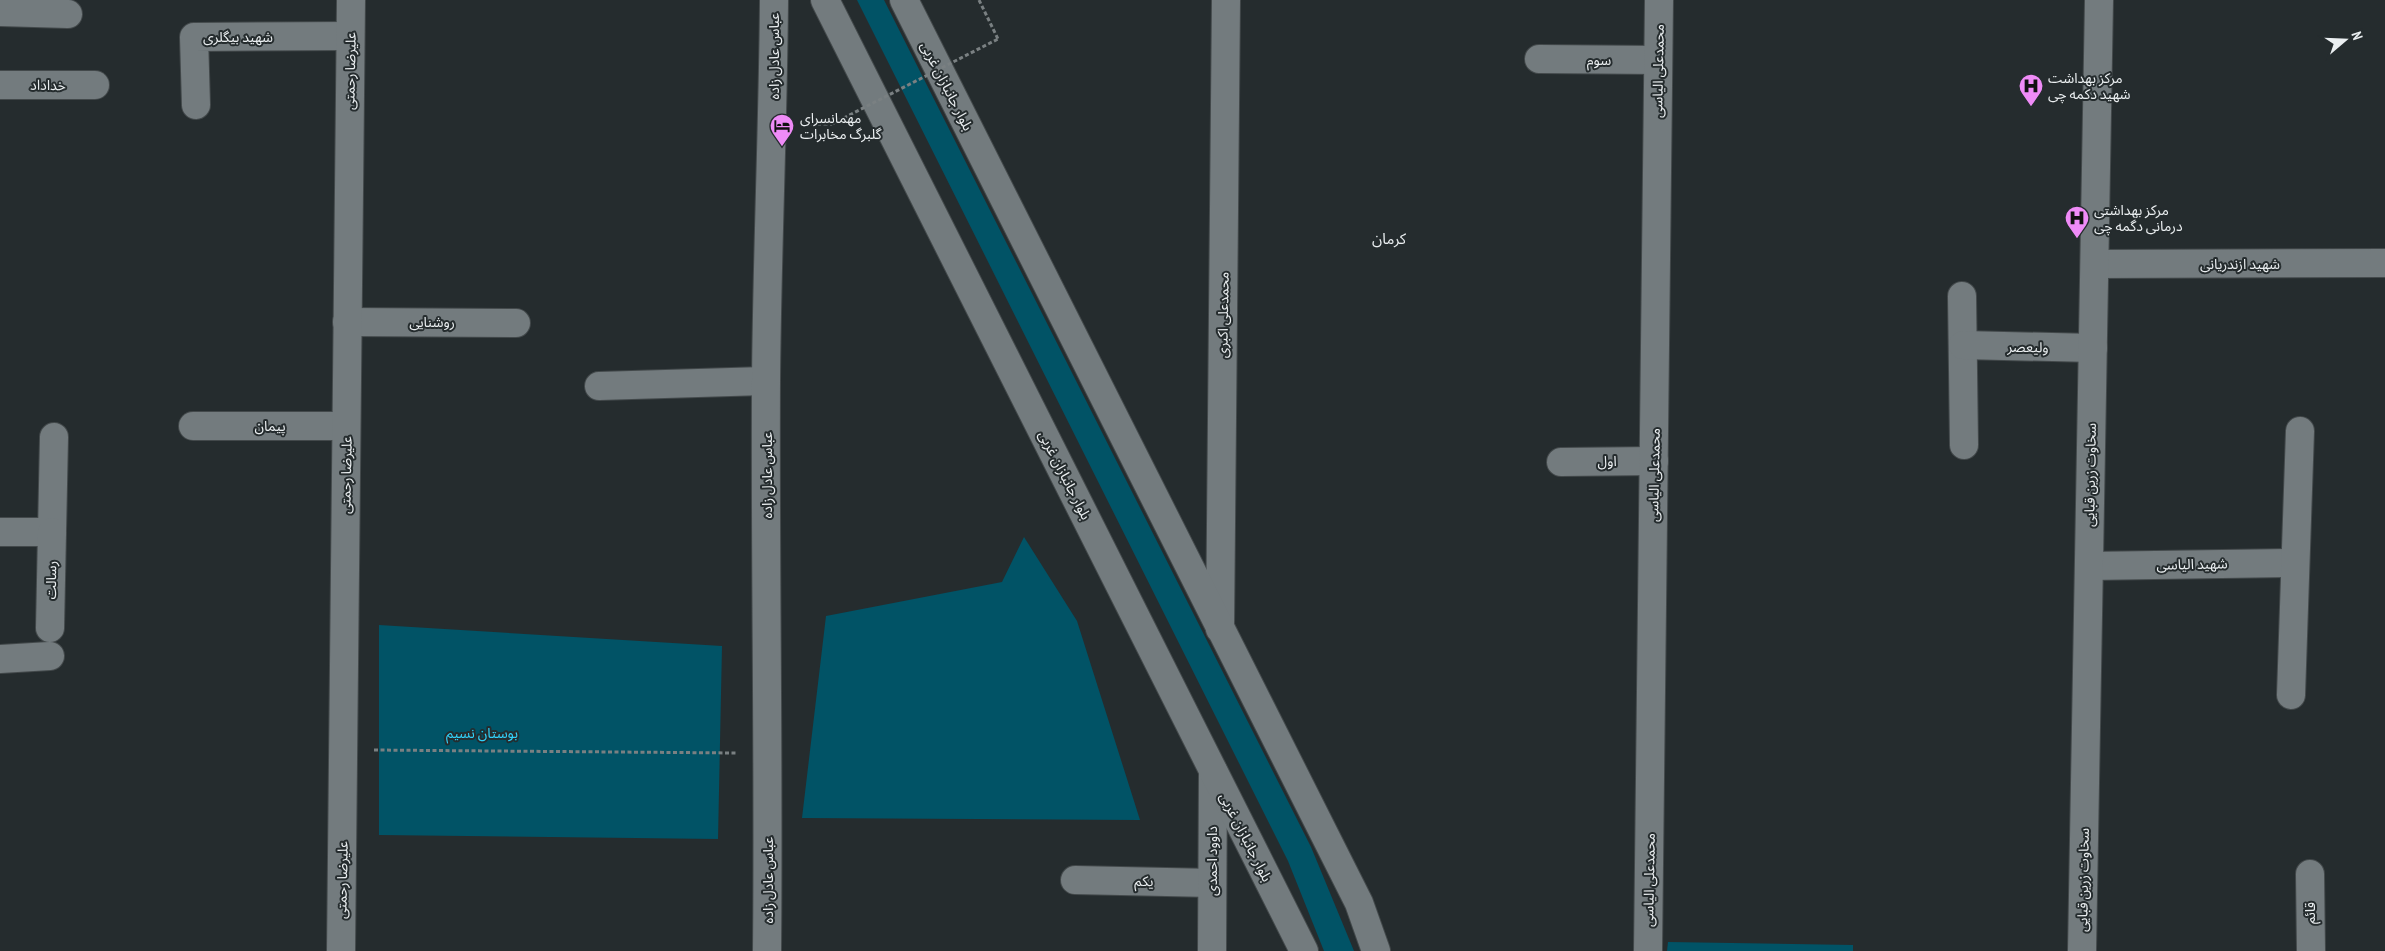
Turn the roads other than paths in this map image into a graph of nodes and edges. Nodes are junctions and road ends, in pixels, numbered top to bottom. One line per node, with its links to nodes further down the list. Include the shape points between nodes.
1 (350, 0): 10 (street, علیرضا رحمتی)
2 (774, 0): 23 (street, عباس عادل زاده)
3 (825, 0): 41 (street, بلوار جانبازان غربی)
4 (904, 0): 37 (street, بلوار جانبازان غربی)
5 (1226, 0): 37 (street, محمدعلی اکبری)
6 (1659, 0): 12 (street, محمدعلی الیاسی)
7 (2099, 0): 17 (street, سخاوت زرین قبایی)
8 (0, 12): 9 (street)
9 (68, 14)
10 (350, 36): 15 (street, شهید بیگلری, via 194,37); 19 (street, علیرضا رحمتی)
11 (1539, 59): 12 (street, سوم)
12 (1658, 60): 30 (street, محمدعلی الیاسی)
13 (0, 84): 14 (street, خداداد)
14 (95, 85)
15 (196, 106)
16 (2385, 263): 17 (street, شهید ازندریانی)
17 (2095, 264): 22 (street, سخاوت زرین قبایی)
18 (1962, 296): 21 (street)
19 (347, 322): 20 (street, روشنایی); 26 (street, علیرضا رحمتی)
20 (516, 323)
21 (1963, 345): 22 (street, ولیعصر); 29 (street)
22 (2093, 348): 35 (street, سخاوت زرین قبایی)
23 (766, 381): 24 (street); 47 (street, عباس عادل زاده)
24 (599, 386)
25 (194, 426): 26 (street, پیمان)
26 (346, 426): 46 (street, علیرضا رحمتی)
27 (2300, 431): 34 (street)
28 (54, 437): 33 (street, رسالت)
29 (1964, 445)
30 (1654, 461): 31 (street, اول); 52 (street, محمدعلی الیاسی)
31 (1561, 462)
32 (0, 532): 33 (street)
33 (52, 532): 36 (street, رسالت)
34 (2295, 563): 35 (street, شهید الیاسی); 40 (street)
35 (2089, 566): 53 (street, سخاوت زرین قبایی)
36 (50, 628)
37 (1220, 629): 45 (street, بلوار جانبازان غربی)
38 (50, 656): 39 (street)
39 (0, 659)
40 (2291, 695)
41 (1213, 771): 44 (street, داوود احمدی); 49 (street, بلوار جانبازان غربی)
42 (2310, 874): 54 (street, قائم)
43 (1075, 880): 44 (street, یکم)
44 (1212, 882): 48 (street, داوود احمدی)
45 (1359, 903): 50 (street, بلوار جانبازان غربی); 51 (street)
46 (341, 951)
47 (767, 951)
48 (1212, 951)
49 (1304, 951)
50 (1376, 951)
51 (1389, 951)
52 (1648, 951)
53 (2082, 951)
54 (2310, 951)

